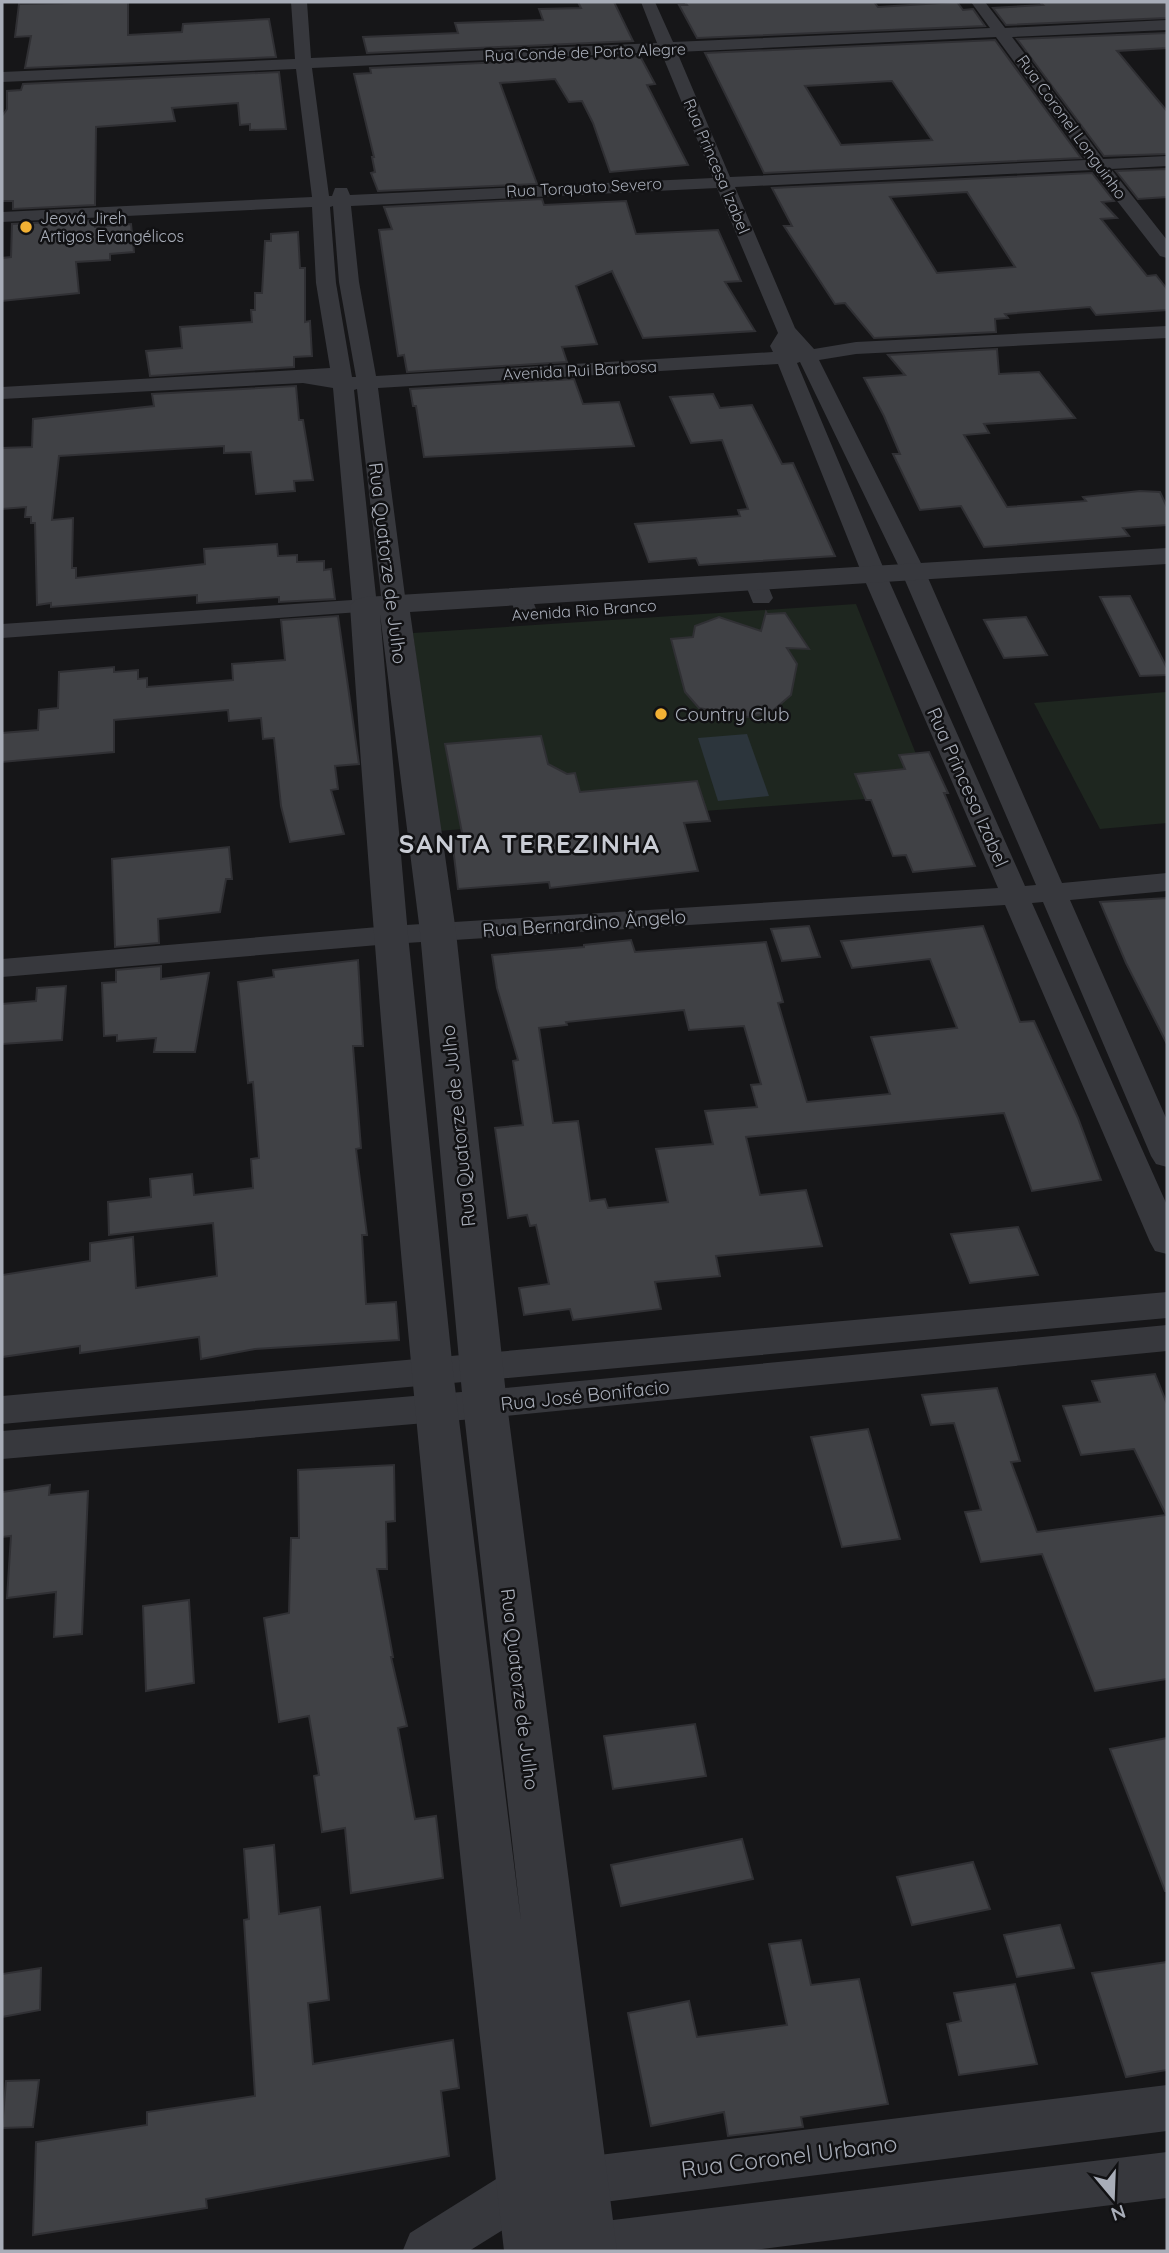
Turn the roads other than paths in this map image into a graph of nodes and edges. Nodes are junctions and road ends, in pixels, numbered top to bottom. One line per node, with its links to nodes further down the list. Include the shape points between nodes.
1 (648, 2): 6 (street, Rua Princesa Izabel)
2 (978, 2): 5 (street, Rua Coronel Longuinho)
3 (309, 4): 7 (street, Rua Quatorze de Julho)
4 (1167, 25): 5 (street, Rua Conde de Porto Alegre)
5 (1004, 34): 6 (street, Rua Conde de Porto Alegre); 10 (street, Rua Coronel Longuinho)
6 (667, 48): 7 (street, Rua Conde de Porto Alegre); 12 (street, Rua Princesa Izabel)
7 (317, 67): 8 (street, Rua Conde de Porto Alegre); 14 (street, Rua Quatorze de Julho)
8 (2, 77)
9 (1167, 161): 10 (street, Rua Torquato Severo)
10 (1098, 164): 12 (street, Rua Torquato Severo); 16 (street, Rua Coronel Longuinho)
11 (339, 176): 13 (street, Rua Quatorze de Julho)
12 (723, 180): 13 (street, Rua Torquato Severo); 20 (street, Rua Princesa Izabel)
13 (342, 199): 14 (street, Rua Torquato Severo); 17 (street, Rua Quatorze de Julho)
14 (321, 200): 15 (street, Rua Torquato Severo); 18 (street, Rua Quatorze de Julho)
15 (2, 217)
16 (1167, 252)
17 (349, 282): 18 (street); 21 (street, Rua Quatorze de Julho)
18 (326, 283): 22 (street, Rua Quatorze de Julho)
19 (1167, 332): 20 (street, Avenida Rui Barbosa, via 856,348)
20 (792, 347): 21 (street, Avenida Rui Barbosa); 26 (street, Rua Princesa Izabel); 27 (street, Rua Princesa Izabel)
21 (365, 376): 22 (street, Avenida Rui Barbosa); 28 (street, Rua Quatorze de Julho)
22 (342, 377): 23 (street, Avenida Rui Barbosa); 28 (street, Rua Quatorze de Julho)
23 (2, 393)
24 (1167, 556): 26 (street, Avenida Rio Branco)
25 (1167, 573): 26 (street, Avenida Rio Branco)
26 (916, 580): 27 (street, Avenida Rio Branco); 33 (street, Rua Princesa Izabel)
27 (877, 582): 28 (street, Avenida Rio Branco); 34 (street, Rua Princesa Izabel)
28 (380, 614): 29 (street, Avenida Rio Branco); 30 (street, Avenida Rio Branco); 31 (street, Rua Quatorze de Julho)
29 (2, 631)
30 (2, 653)
31 (400, 799): 35 (street, Rua Quatorze de Julho); 36 (street, Rua Quatorze de Julho)
32 (1167, 882): 33 (street, Rua Bernardino Ângelo)
33 (1052, 892): 34 (street, Rua Bernardino Ângelo); 40 (street, Rua Princesa Izabel)
34 (1015, 896): 35 (street, Rua Bernardino Ângelo); 43 (street, Rua Princesa Izabel)
35 (438, 932): 36 (street, Rua Bernardino Ângelo); 38 (street, Rua Quatorze de Julho)
36 (390, 935): 37 (street, Rua Bernardino Ângelo); 39 (street, Rua Quatorze de Julho)
37 (2, 968)
38 (451, 1054): 39 (street); 41 (street, Rua Quatorze de Julho)
39 (402, 1057): 42 (street, Rua Quatorze de Julho)
40 (1167, 1156)
41 (466, 1214): 42 (street); 46 (street, Rua Quatorze de Julho)
42 (418, 1215): 47 (street, Rua Quatorze de Julho)
43 (1167, 1242)
44 (1167, 1305): 46 (street, Rua José Bonifacio)
45 (1167, 1338): 46 (street, Rua José Bonifacio)
46 (483, 1385): 47 (street, Rua José Bonifacio); 50 (street, Rua Quatorze de Julho)
47 (435, 1389): 48 (street, Rua José Bonifacio); 49 (street, Rua José Bonifacio); 51 (street, Rua Quatorze de Julho)
48 (2, 1410)
49 (2, 1445)
50 (502, 1549): 51 (street); 52 (street, Rua Quatorze de Julho)
51 (454, 1555): 53 (street, Rua Quatorze de Julho)
52 (524, 1723): 53 (street); 54 (street, Rua Quatorze de Julho)
53 (473, 1726): 55 (street, Rua Quatorze de Julho)
54 (559, 2016): 55 (street); 58 (street, Rua Quatorze de Julho)
55 (506, 2020): 59 (street, Rua Quatorze de Julho)
56 (1167, 2108): 58 (street, Rua Coronel Urbano)
57 (1167, 2175): 60 (street)
58 (580, 2183): 59 (street, Rua Coronel Urbano); 60 (street, Rua Quatorze de Julho)
59 (526, 2188): 61 (street, Rua Coronel Urbano); 62 (street, Rua Quatorze de Julho)
60 (577, 2249)
61 (434, 2251)
62 (533, 2251)

